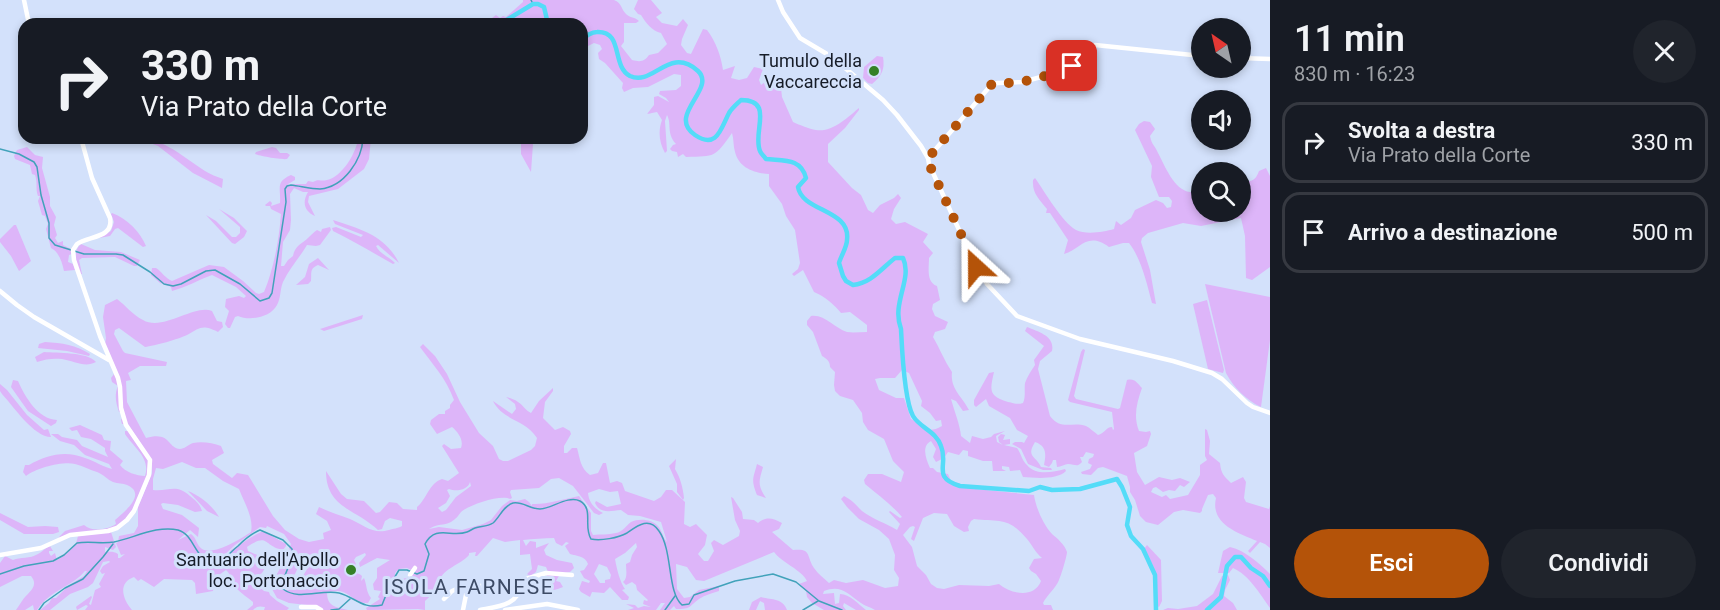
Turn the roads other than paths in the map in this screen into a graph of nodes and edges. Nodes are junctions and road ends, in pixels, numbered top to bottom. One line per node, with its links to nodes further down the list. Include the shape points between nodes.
1 (24, 0): 3 (street)
2 (777, 0): 8 (street, via 800,38 832,57 883,100)
3 (28, 18)
4 (1191, 55): 8 (street, via 1095,45 1068,69 1022,82 992,84)
5 (1251, 58): 6 (street)
6 (1270, 59)
7 (83, 144): 10 (street, via 111,224 106,233 76,245 73,255)
8 (928, 158): 11 (street, via 976,267 1017,316 1080,339 1212,373 1247,404)
9 (0, 291): 10 (street, via 34,317)
10 (110, 360): 12 (street, via 120,387 126,425 151,464 134,511 112,530 70,535 45,546)
11 (1270, 413)
12 (0, 555)
13 (572, 575): 14 (street, via 546,573)
14 (519, 581)
15 (466, 595): 19 (street)
16 (444, 599): 20 (street, via 463,586 519,583 519,592 511,602)
17 (301, 607): 18 (street)
18 (321, 610)
19 (463, 610)
20 (480, 610)
21 (506, 610): 22 (street, via 547,604)
22 (578, 610)

